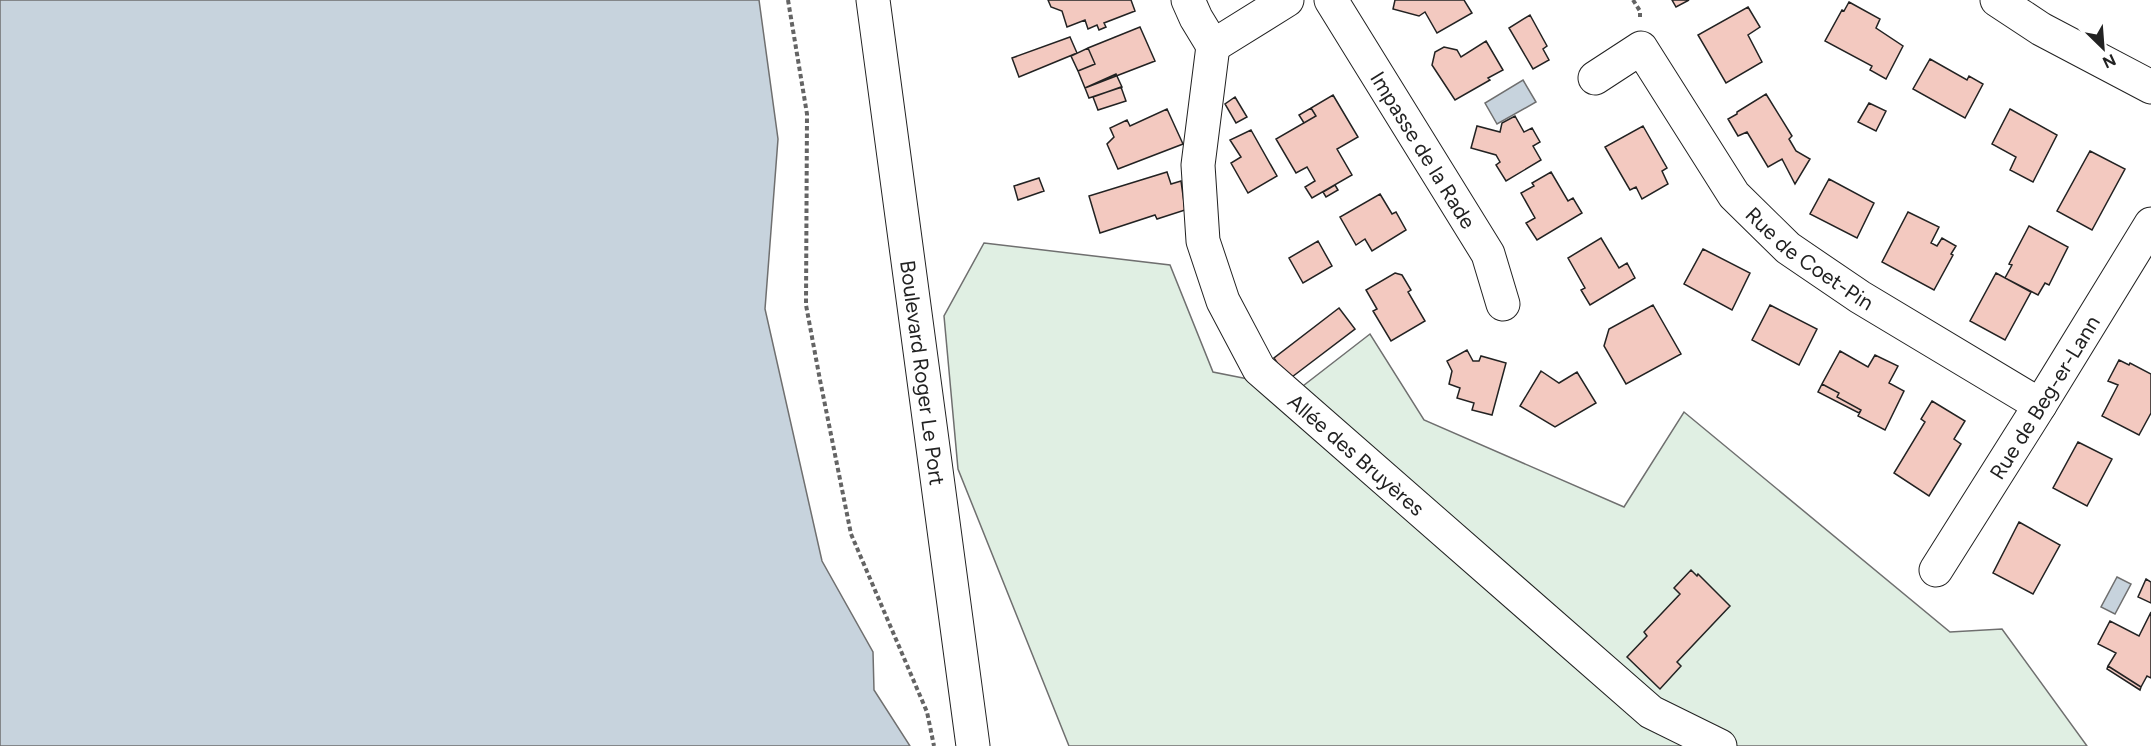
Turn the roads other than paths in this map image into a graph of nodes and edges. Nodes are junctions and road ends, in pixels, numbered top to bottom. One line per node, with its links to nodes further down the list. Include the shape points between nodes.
1 (873, 0): 13 (street, Boulevard Roger Le Port)
2 (1188, 0): 6 (street)
3 (1287, 0): 6 (street)
4 (1331, 0): 10 (street, Impasse de la Rade, via 1488,254)
5 (1997, 0): 8 (street, via 2041,29)
6 (1213, 46): 14 (street, Allée des Bruyères, via 1198,165 1203,242 1223,301 1259,369 1651,712)
7 (1594, 78): 11 (street, Rue de Coet-Pin, via 1641,48 1734,195 1788,248 1860,297)
8 (2151, 87)
9 (2151, 224): 11 (street, Rue de Beg-er-Lann)
10 (1503, 304)
11 (2040, 405): 12 (street, Rue de Beg-er-Lann)
12 (1936, 570)
13 (973, 746)
14 (1720, 746)

